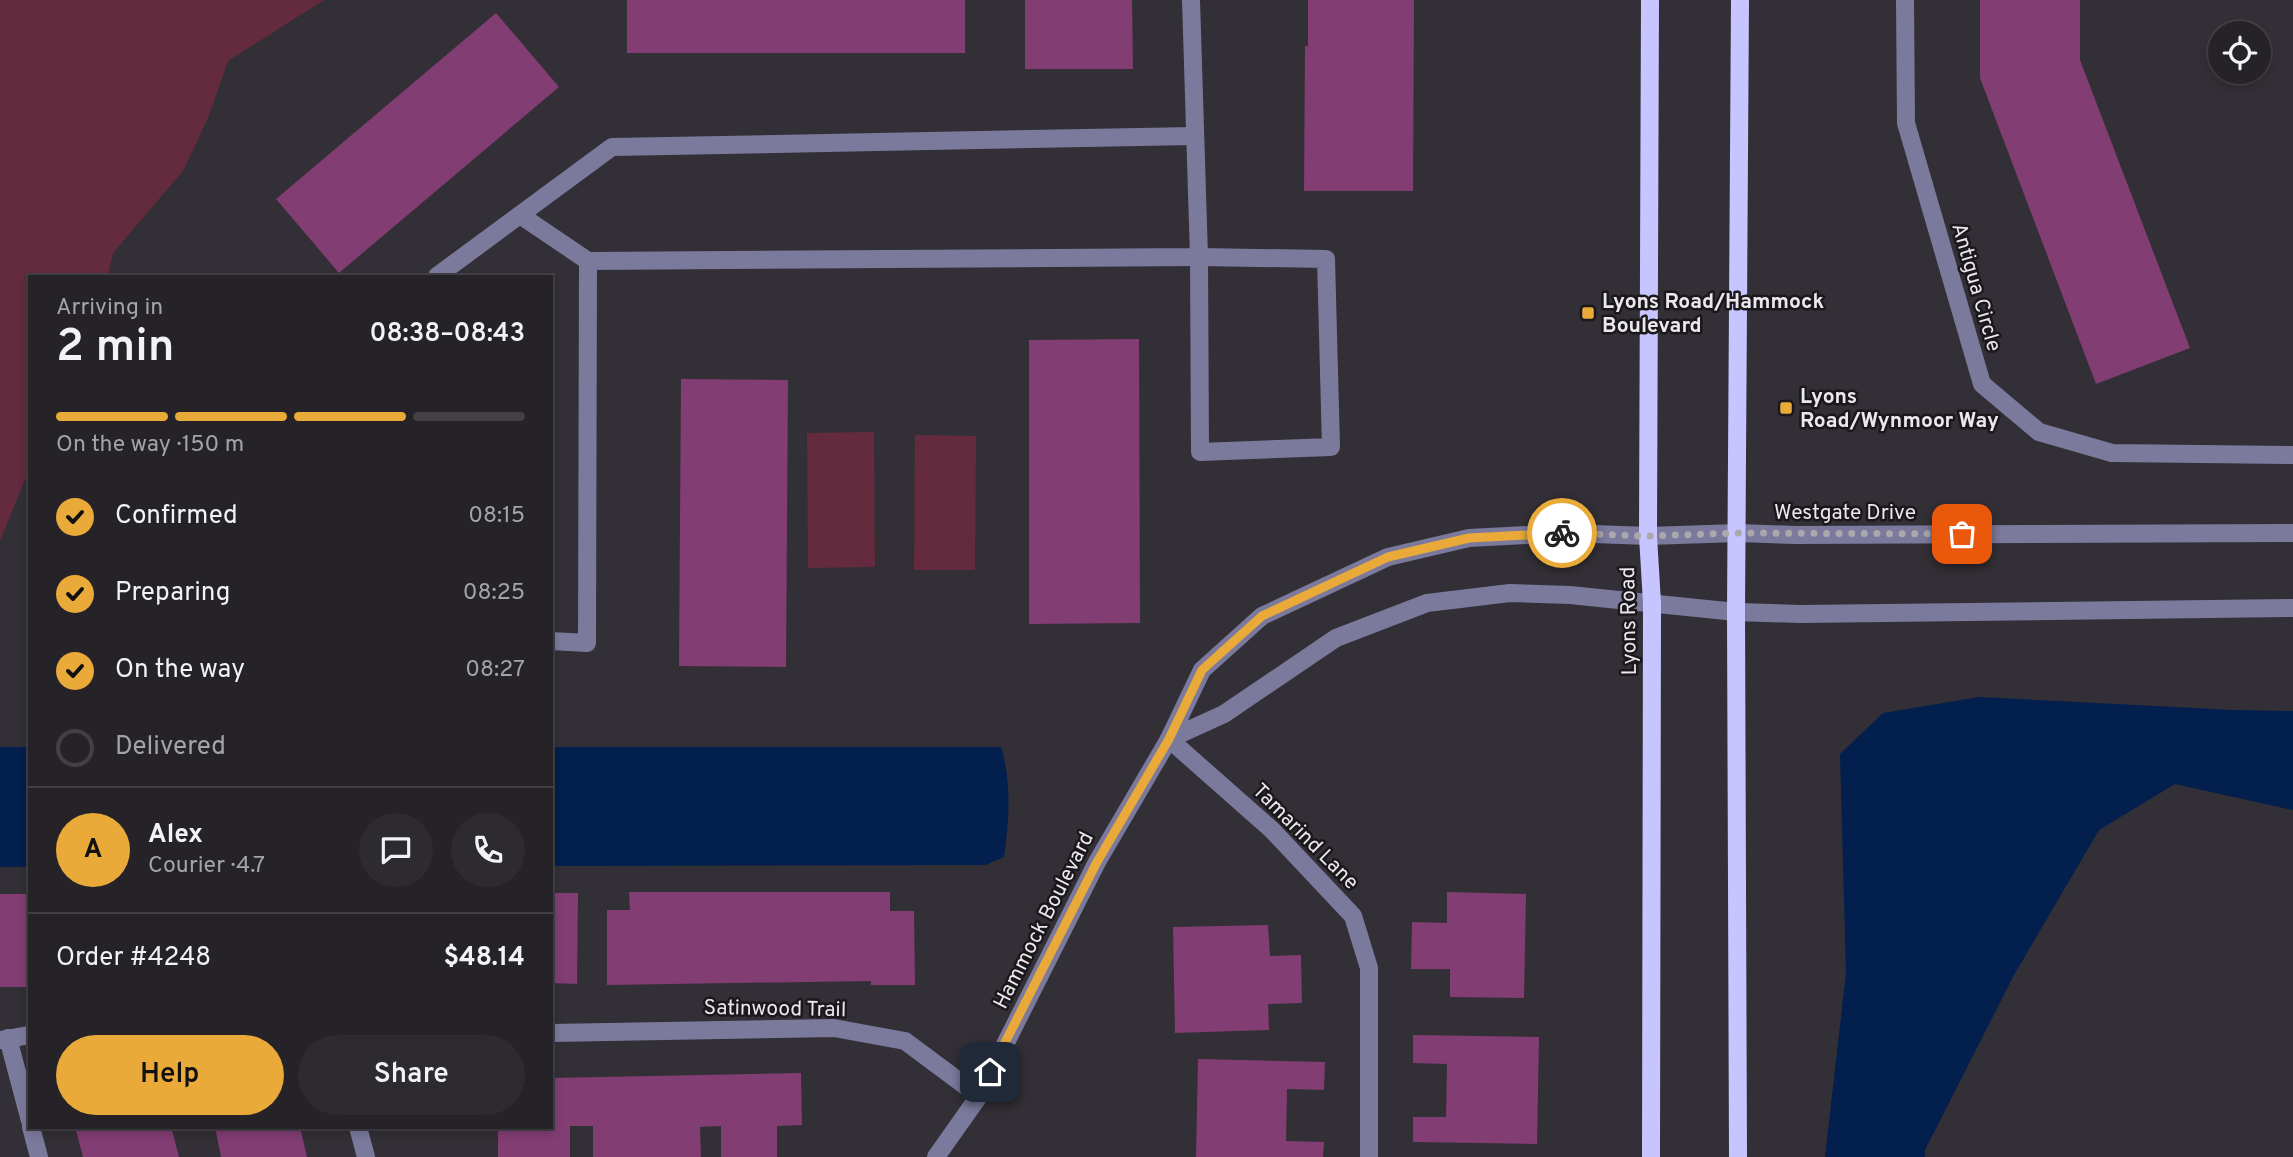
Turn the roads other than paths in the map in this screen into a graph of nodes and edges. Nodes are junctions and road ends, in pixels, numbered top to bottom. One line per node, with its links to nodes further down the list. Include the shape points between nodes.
1 (1191, 0): 5 (street)
2 (1650, 0): 15 (main road, Lyons Road)
3 (1740, 0): 13 (main road)
4 (1905, 0): 12 (street, Antigua Circle, via 1906,123 1982,384 2039,432 2112,453)
5 (1194, 136): 6 (street, via 612,147); 8 (street)
6 (520, 215): 7 (street); 9 (street)
7 (460, 257): 10 (street); 11 (street)
8 (1199, 257): 8 (street, via 1200,452 1331,447 1326,259); 9 (street)
9 (588, 261): 19 (street, via 587,643)
10 (438, 275)
11 (461, 275)
12 (2293, 455)
13 (1738, 533): 14 (street, Westgate Drive); 15 (street, Westgate Drive); 18 (main road)
14 (2293, 533)
15 (1648, 536): 16 (main road, Lyons Road); 20 (street, Hammock Boulevard, via 1566,533 1469,538 1388,557 1262,616 1202,670)
16 (1651, 603): 18 (street); 20 (street, via 1510,593 1427,603 1336,638 1224,714); 32 (main road, Lyons Road)
17 (2293, 608): 18 (street)
18 (1736, 612): 33 (main road)
19 (553, 641)
20 (1169, 739): 24 (street, Hammock Boulevard, via 1097,862); 31 (street, Tamarind Lane, via 1272,830 1353,916 1369,968)
21 (553, 1032): 24 (street, Satinwood Trail, via 834,1028 905,1041)
22 (28, 1035): 23 (street)
23 (4, 1039): 25 (street)
24 (978, 1096): 30 (street, Hammock Boulevard)
25 (28, 1115)
26 (32, 1129): 28 (street)
27 (359, 1129): 29 (street)
28 (39, 1157)
29 (366, 1157)
30 (936, 1157)
31 (1369, 1157)
32 (1651, 1157)
33 (1738, 1157)

